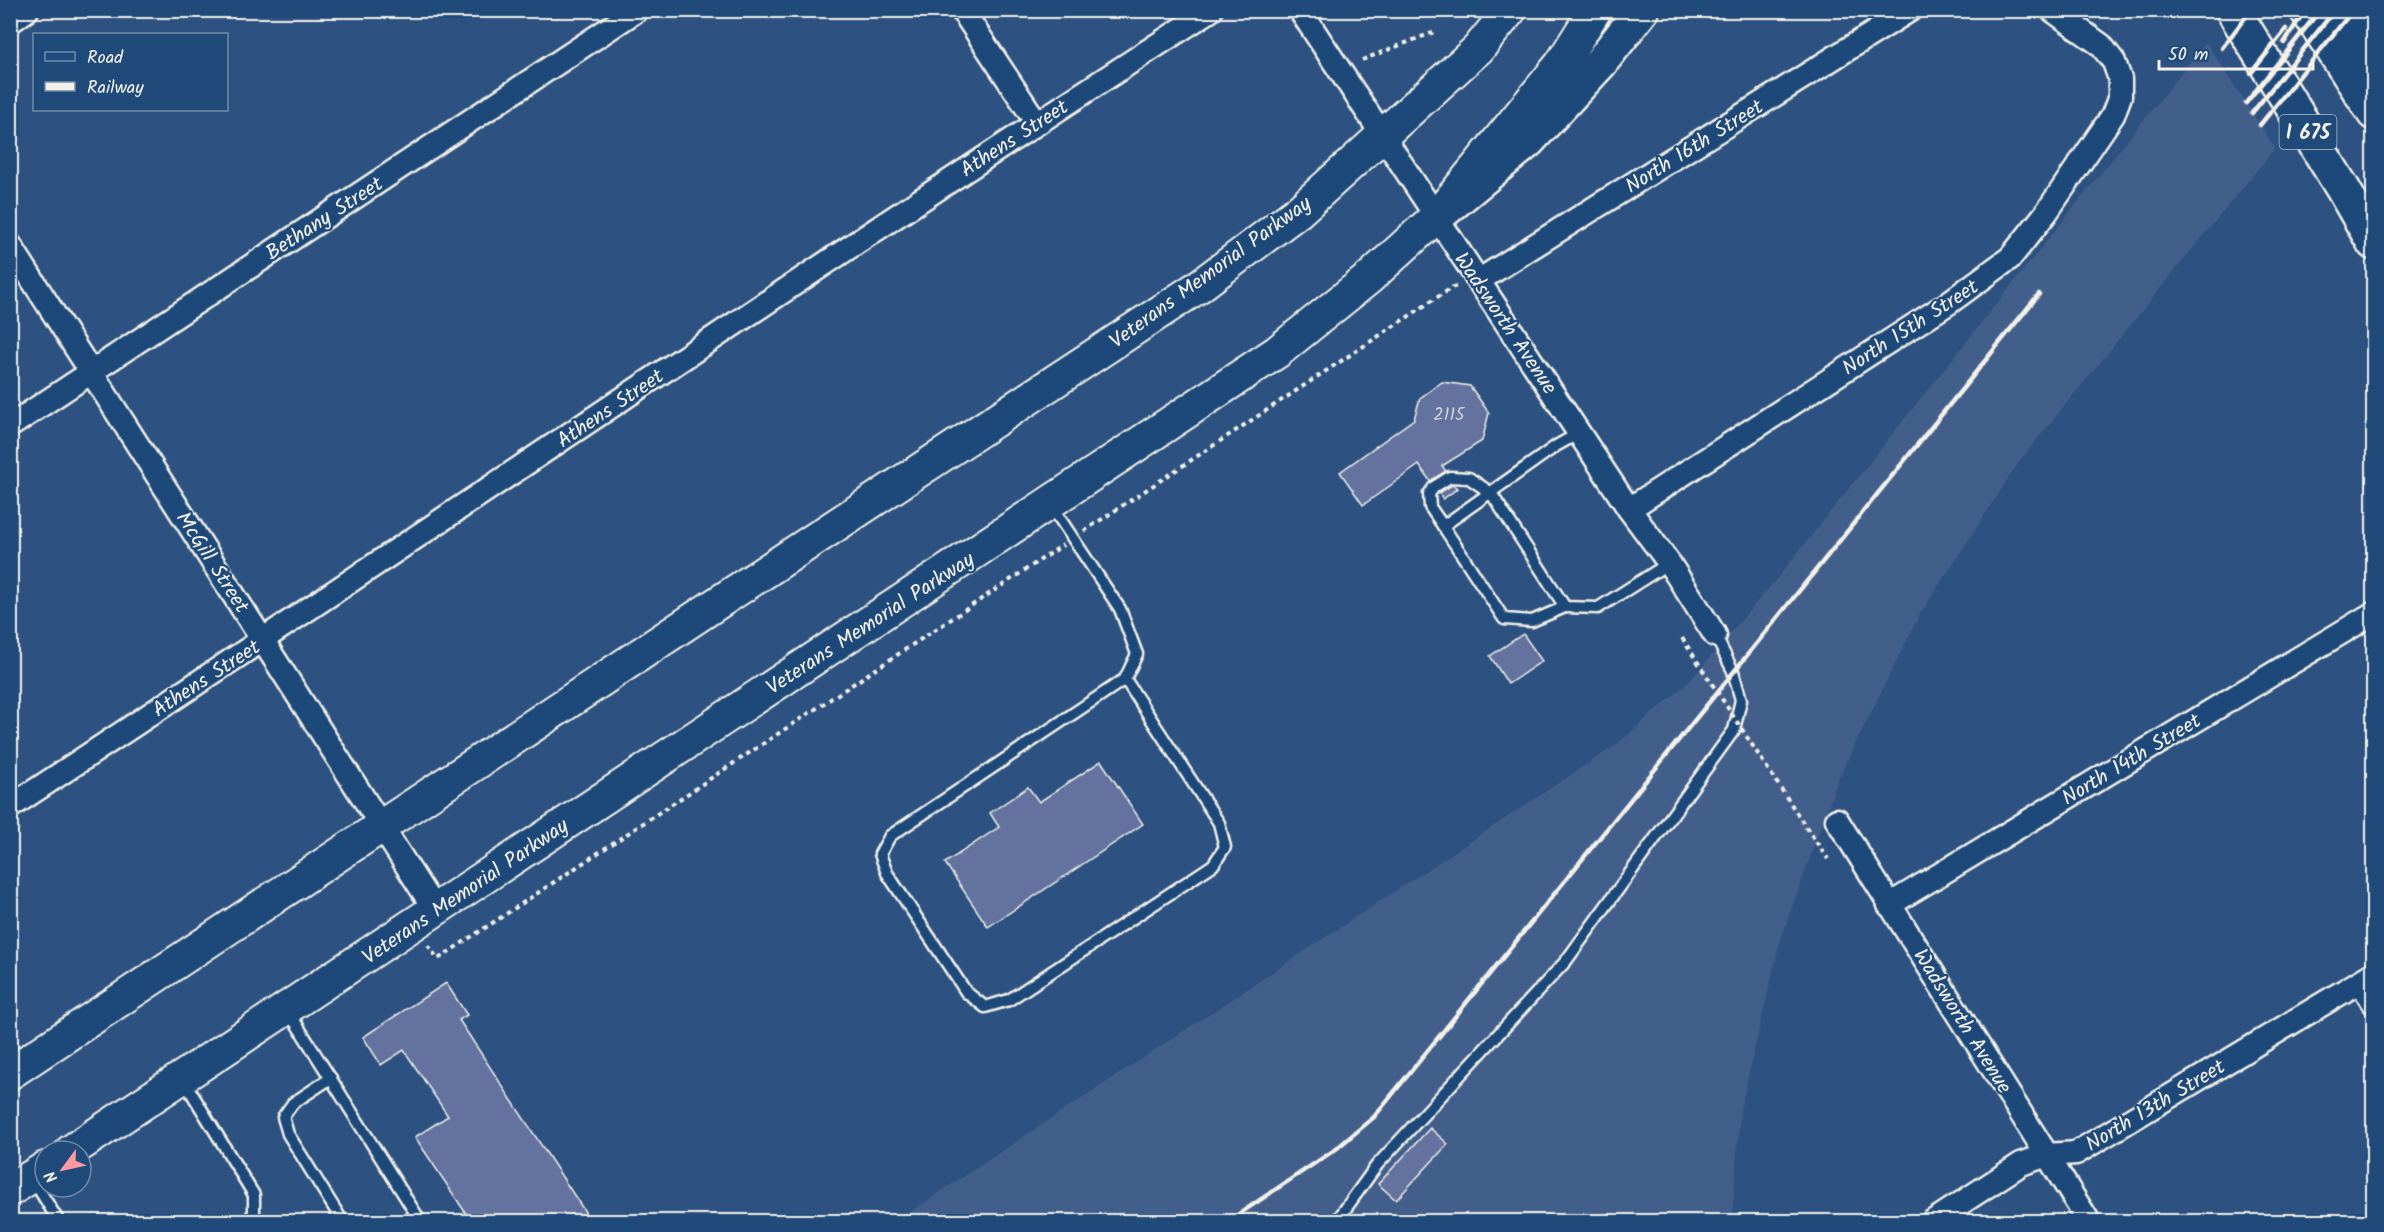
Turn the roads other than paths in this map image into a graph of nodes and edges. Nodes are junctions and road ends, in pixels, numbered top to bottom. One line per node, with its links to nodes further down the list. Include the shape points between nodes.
1 (27, 10): 14 (street)
2 (962, 10): 17 (street)
3 (1211, 10): 17 (street, Athens Street)
4 (1300, 10): 18 (street, Wadsworth Avenue)
5 (1510, 10): 18 (street, Veterans Memorial Parkway, via 1478,49)
6 (1595, 10): 19 (street, Veterans Memorial Parkway, via 1561,64)
7 (1642, 10): 19 (highway, via 1588,77 1528,141)
8 (1910, 10): 22 (street, North 16th Street)
9 (2052, 10): 28 (street, North 15th Street, via 2101,45 2114,62 2120,96 2113,115 2010,258 1947,304)
10 (2307, 10): 16 (highway)
11 (2346, 10): 15 (highway)
12 (636, 11): 23 (street, Bethany Street)
13 (2234, 14): 20 (highway, I 675)
14 (10, 22)
15 (2373, 75)
16 (2373, 113)
17 (1037, 123): 34 (street, Athens Street)
18 (1382, 136): 19 (street, Wadsworth Avenue); 38 (street, Veterans Memorial Parkway, via 1299,211 1198,287)
19 (1436, 217): 22 (street, Wadsworth Avenue); 27 (street, Veterans Memorial Parkway, via 1362,284 1277,352)
20 (2373, 243)
21 (10, 245): 23 (street, McGill Street)
22 (1478, 281): 25 (street, Wadsworth Avenue)
23 (92, 372): 24 (street, Bethany Street); 34 (street, McGill Street)
24 (10, 426)
25 (1579, 433): 26 (lane); 28 (street, Wadsworth Avenue)
26 (1491, 493): 29 (lane); 29 (lane, via 1469,478 1450,477 1434,487 1429,494 1430,507); 31 (lane)
27 (1050, 504): 35 (lane, via 1120,609 1137,654); 40 (street, Veterans Memorial Parkway)
28 (1629, 509): 30 (street, Wadsworth Avenue)
29 (1443, 526): 31 (lane, via 1504,619 1532,621)
30 (1669, 563): 31 (lane, via 1598,608); 33 (street, Wadsworth Avenue)
31 (1565, 607)
32 (2373, 613): 39 (street, North 14th Street)
33 (1715, 634): 54 (lane, via 1733,671 1741,700 1734,730 1566,961 1377,1165)
34 (264, 640): 36 (street, Athens Street); 38 (street, McGill Street)
35 (1125, 679): 35 (lane, via 890,836 880,854 886,873 966,992 986,1007 1009,1000 1203,872 1225,847 1219,823)
36 (10, 807)
37 (1837, 820): 39 (street, Wadsworth Avenue)
38 (383, 826): 40 (street, McGill Street); 44 (street, Veterans Memorial Parkway)
39 (1889, 905): 48 (street, Wadsworth Avenue)
40 (429, 924): 43 (street, Veterans Memorial Parkway)
41 (2367, 978): 42 (street); 48 (street, North 13th Street, via 2076,1153)
42 (2373, 1004)
43 (287, 1009): 45 (lane); 46 (street, Veterans Memorial Parkway)
44 (10, 1073)
45 (331, 1078): 52 (lane, via 293,1102 283,1117 288,1134); 53 (lane)
46 (183, 1079): 47 (street, Veterans Memorial Parkway); 51 (lane, via 254,1195 254,1213)
47 (90, 1139)
48 (2047, 1155): 55 (street, North 13th Street, via 2021,1164); 56 (street, Wadsworth Avenue)
49 (29, 1178): 50 (lane)
50 (59, 1221)
51 (246, 1221)
52 (343, 1221)
53 (421, 1221)
54 (1336, 1221)
55 (1932, 1221)
56 (2089, 1221)

